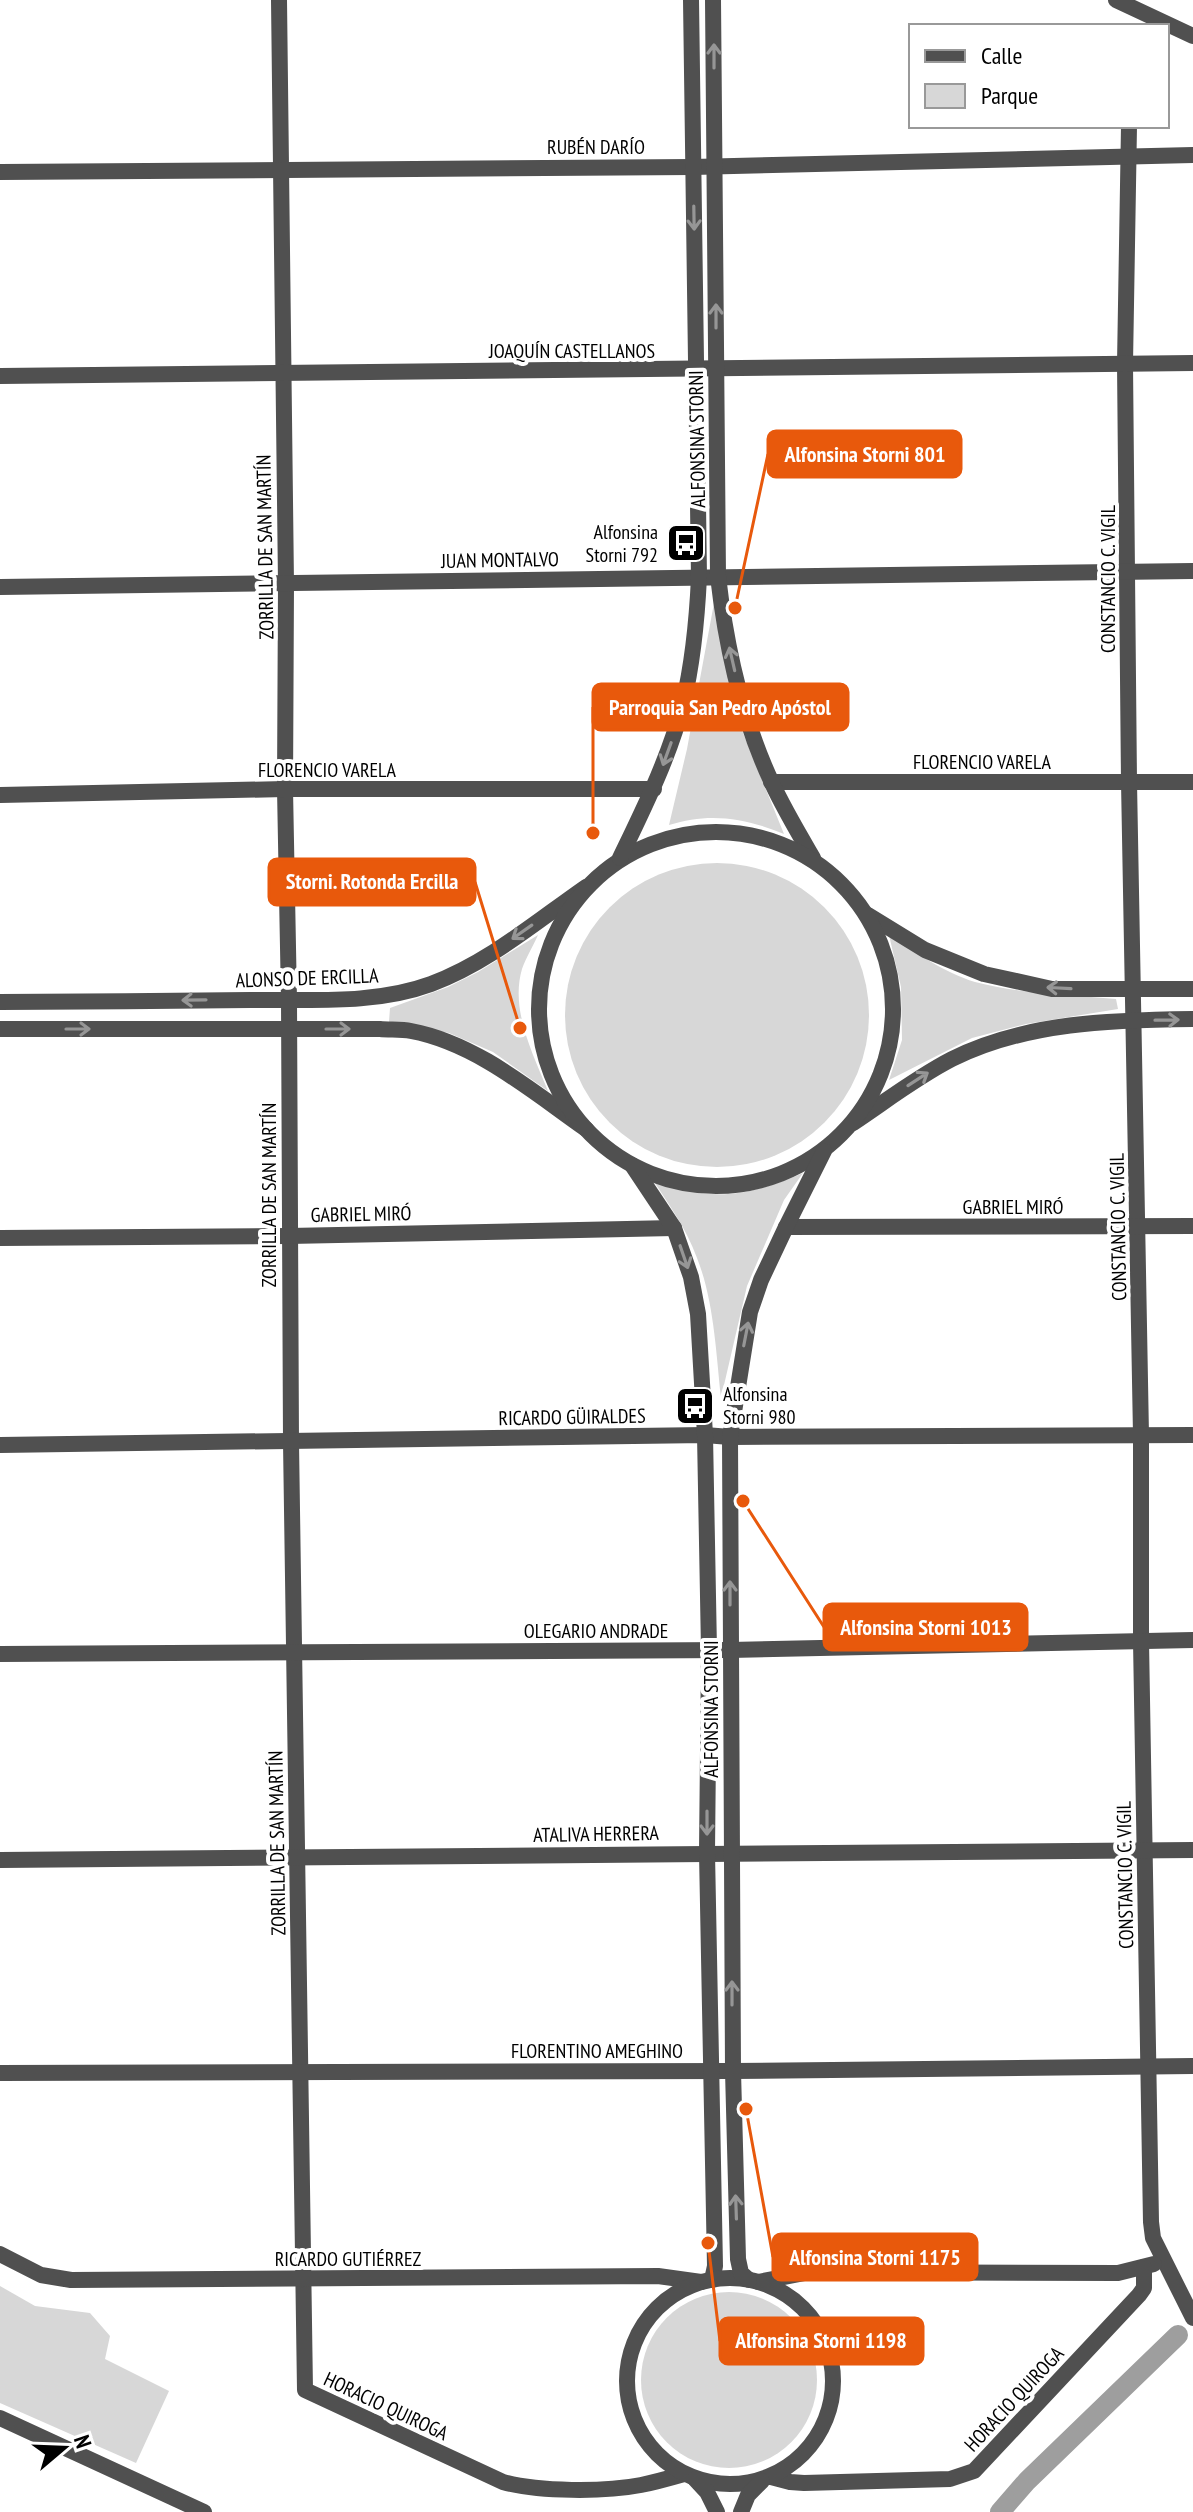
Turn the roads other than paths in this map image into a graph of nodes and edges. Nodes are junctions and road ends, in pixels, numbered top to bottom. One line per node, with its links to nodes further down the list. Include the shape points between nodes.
1 (279, 0): 14 (street, ZORRILLA DE SAN MARTÍN)
2 (691, 0): 13 (street, ALFONSINA STORNI)
3 (713, 0): 12 (street, ALFONSINA STORNI, one-way to 3)
4 (1124, 2): 5 (street); 6 (street)
5 (1129, 24)
6 (1169, 24)
7 (1169, 24): 8 (street)
8 (1193, 36)
9 (1129, 128): 11 (street, CONSTANCIO C. VIGIL)
10 (1193, 155): 11 (street, RUBÉN DARÍO)
11 (1129, 156): 12 (street, RUBÉN DARÍO); 17 (street, CONSTANCIO C. VIGIL)
12 (714, 166): 13 (street, RUBÉN DARÍO); 18 (street, ALFONSINA STORNI, one-way to 12)
13 (693, 167): 14 (street, RUBÉN DARÍO); 19 (street, ALFONSINA STORNI, one-way to 19)
14 (281, 170): 15 (street, RUBÉN DARÍO); 20 (street, ZORRILLA DE SAN MARTÍN)
15 (0, 172)
16 (1193, 363): 17 (street, JOAQUÍN CASTELLANOS)
17 (1125, 364): 18 (street, JOAQUÍN CASTELLANOS); 22 (street, CONSTANCIO C. VIGIL)
18 (716, 369): 19 (street, JOAQUÍN CASTELLANOS); 24 (street, ALFONSINA STORNI)
19 (696, 370): 20 (street, JOAQUÍN CASTELLANOS); 25 (street, ALFONSINA STORNI)
20 (282, 373): 21 (street, JOAQUÍN CASTELLANOS); 26 (street, ZORRILLA DE SAN MARTÍN)
21 (0, 376)
22 (1128, 571): 23 (street, JUAN MONTALVO); 24 (street, JUAN MONTALVO); 29 (street, CONSTANCIO C. VIGIL)
23 (1193, 571)
24 (718, 576): 25 (street, JUAN MONTALVO); 28 (street, ALFONSINA STORNI, one-way to 24, via 739,686)
25 (699, 577): 26 (street, JUAN MONTALVO); 32 (street, ALFONSINA STORNI, one-way to 32, via 683,705)
26 (286, 584): 27 (street, JUAN MONTALVO); 31 (street, ZORRILLA DE SAN MARTÍN)
27 (0, 587)
28 (771, 782): 29 (street, FLORENCIO VARELA); 35 (street, ALFONSINA STORNI)
29 (1129, 782): 30 (street, FLORENCIO VARELA); 38 (street, CONSTANCIO C. VIGIL)
30 (1193, 782)
31 (285, 789): 32 (street, FLORENCIO VARELA); 33 (street, FLORENCIO VARELA); 40 (street, ZORRILLA DE SAN MARTÍN)
32 (654, 789): 34 (street, ALFONSINA STORNI)
33 (0, 795)
34 (620, 858): 35 (street, via 680,834 726,831 772,839); 36 (street)
35 (814, 860): 37 (street)
36 (586, 887): 40 (street, ALONSO DE ERCILLA, one-way to 40, via 484,957 434,983 366,998); 47 (street, via 561,923 544,964 539,1008 544,1052 560,1093)
37 (868, 915): 38 (street, one-way to 37, via 1052,989 984,974 925,950); 46 (street, via 889,966 894,1021 881,1075)
38 (1133, 989): 39 (street); 43 (street, CONSTANCIO C. VIGIL)
39 (1193, 989)
40 (289, 1000): 41 (street, ALONSO DE ERCILLA, one-way to 41); 45 (street, ZORRILLA DE SAN MARTÍN)
41 (0, 1002)
42 (1193, 1019): 43 (street, one-way to 42)
43 (1134, 1020): 46 (street, one-way to 43, via 926,1074 979,1047 1071,1026); 52 (street, CONSTANCIO C. VIGIL)
44 (0, 1029): 45 (street, one-way to 45)
45 (288, 1030): 47 (street, one-way to 47, via 411,1031 446,1042 478,1056); 54 (street, ZORRILLA DE SAN MARTÍN)
46 (853, 1123): 48 (street)
47 (586, 1129): 49 (street)
48 (824, 1151): 49 (street, via 789,1172 750,1184 710,1187 670,1180); 51 (street, ALFONSINA STORNI)
49 (632, 1165): 53 (street, ALFONSINA STORNI)
50 (1193, 1226): 52 (street, GABRIEL MIRÓ)
51 (786, 1227): 52 (street, GABRIEL MIRÓ); 59 (street, ALFONSINA STORNI, one-way to 51, via 750,1312)
52 (1138, 1227): 57 (street, CONSTANCIO C. VIGIL)
53 (674, 1228): 54 (street, GABRIEL MIRÓ); 56 (street, ALFONSINA STORNI, one-way to 56, via 698,1314)
54 (289, 1236): 55 (street, GABRIEL MIRÓ); 60 (street, ZORRILLA DE SAN MARTÍN)
55 (0, 1238)
56 (705, 1435): 59 (street, RICARDO GÜIRALDES); 60 (street, RICARDO GÜIRALDES); 64 (street, ALFONSINA STORNI)
57 (1141, 1435): 58 (street, RICARDO GÜIRALDES); 59 (street, RICARDO GÜIRALDES); 63 (street, CONSTANCIO C. VIGIL)
58 (1193, 1435)
59 (730, 1437): 65 (street, ALFONSINA STORNI, one-way to 59)
60 (291, 1442): 61 (street, RICARDO GÜIRALDES); 66 (street, ZORRILLA DE SAN MARTÍN)
61 (0, 1445)
62 (1193, 1640): 63 (street, OLEGARIO ANDRADE)
63 (1141, 1641): 65 (street, OLEGARIO ANDRADE); 69 (street, CONSTANCIO C. VIGIL)
64 (709, 1650): 65 (street, OLEGARIO ANDRADE); 66 (street, OLEGARIO ANDRADE); 70 (street, ALFONSINA STORNI, one-way to 70)
65 (730, 1650): 71 (street, ALFONSINA STORNI)
66 (295, 1653): 67 (street, OLEGARIO ANDRADE); 72 (street, ZORRILLA DE SAN MARTÍN)
67 (0, 1654)
68 (1193, 1850): 69 (street, ATALIVA HERRERA)
69 (1146, 1851): 71 (street, ATALIVA HERRERA); 74 (street, CONSTANCIO C. VIGIL)
70 (707, 1853): 71 (street, ATALIVA HERRERA); 72 (street, ATALIVA HERRERA); 77 (street, ALFONSINA STORNI)
71 (732, 1853): 78 (street, ALFONSINA STORNI, one-way to 71)
72 (296, 1858): 73 (street, ATALIVA HERRERA); 76 (street, ZORRILLA DE SAN MARTÍN)
73 (0, 1860)
74 (1147, 2066): 75 (street, FLORENTINO AMEGHINO); 78 (street, FLORENTINO AMEGHINO); 81 (street, CONSTANCIO C. VIGIL, via 1151,2222)
75 (1193, 2066)
76 (300, 2071): 77 (street, FLORENTINO AMEGHINO); 79 (street, FLORENTINO AMEGHINO); 83 (street, ZORRILLA DE SAN MARTÍN)
77 (711, 2071): 78 (street, FLORENTINO AMEGHINO); 84 (street, ALFONSINA STORNI, via 715,2266)
78 (733, 2071): 85 (street, ALFONSINA STORNI, one-way to 78, via 741,2273 738,2259)
79 (0, 2073)
80 (0, 2254): 83 (street, RICARDO GUTIÉRREZ, via 41,2275 71,2280)
81 (1163, 2261): 82 (street); 86 (street, CONSTANCIO C. VIGIL)
82 (1144, 2267): 85 (street, via 1118,2273 810,2272); 90 (street, HORACIO QUIROGA, via 1139,2295 974,2471 950,2479 804,2483)
83 (302, 2280): 84 (street, RICARDO GUTIÉRREZ, via 658,2276); 87 (street, ZORRILLA DE SAN MARTÍN)
84 (706, 2281): 85 (street); 89 (street, via 674,2295 651,2315 639,2332 628,2372 632,2413 640,2431 659,2456)
85 (754, 2281): 90 (street, via 785,2294 808,2314 824,2339 832,2368 828,2412 816,2439 796,2461)
86 (1193, 2318)
87 (305, 2390): 89 (street, HORACIO QUIROGA, via 520,2487 624,2487)
88 (0, 2418): 91 (street)
89 (689, 2476): 90 (street, via 729,2485); 93 (street, via 707,2492)
90 (768, 2478): 94 (street, via 753,2489)
91 (165, 2504): 92 (street)
92 (204, 2512)
93 (717, 2512)
94 (741, 2512)

